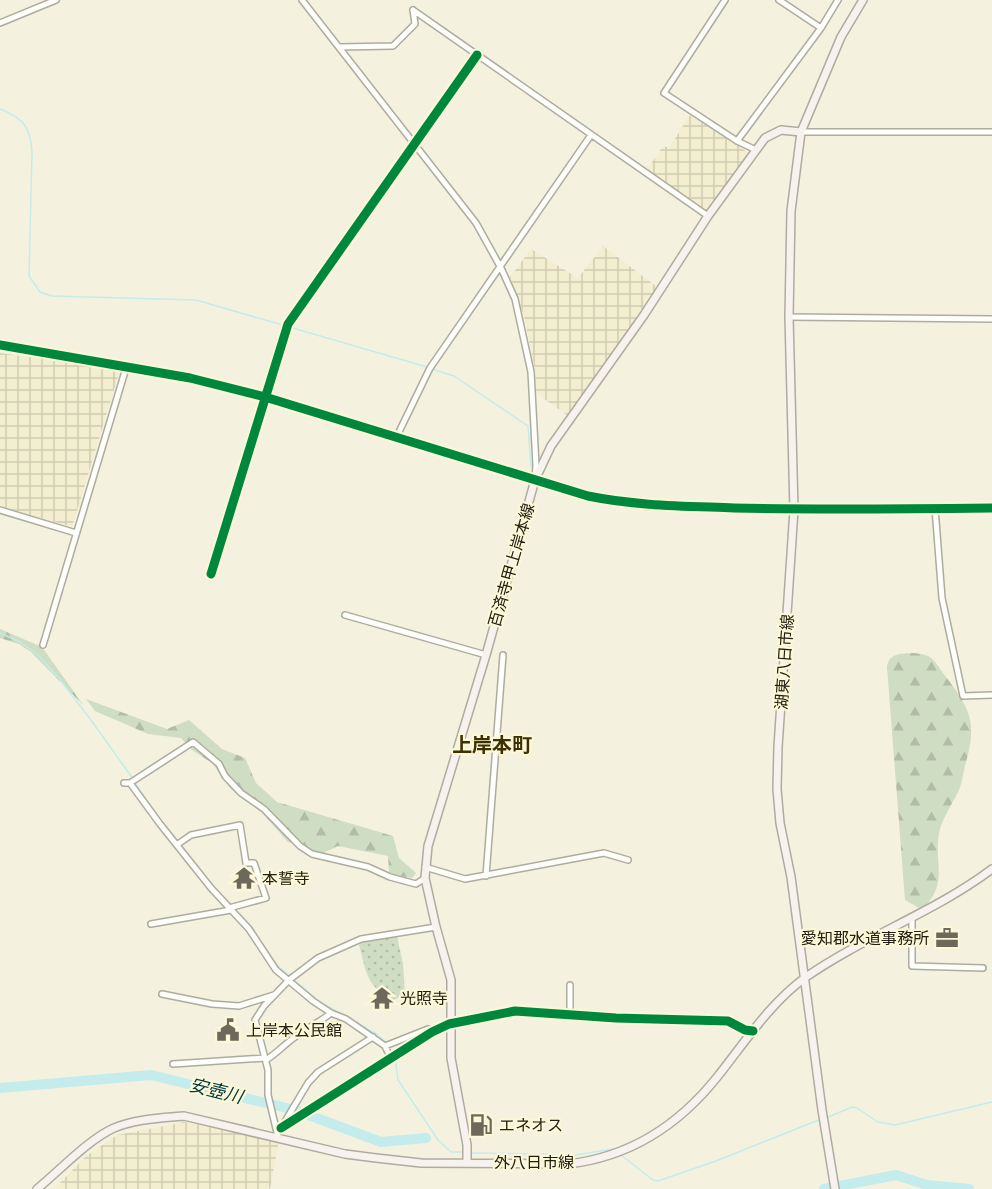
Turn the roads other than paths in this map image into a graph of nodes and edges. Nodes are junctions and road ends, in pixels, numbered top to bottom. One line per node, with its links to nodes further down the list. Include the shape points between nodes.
1 (56, 0): 7 (street)
2 (302, 0): 9 (street)
3 (725, 0): 14 (street, via 664,93)
4 (779, 0): 8 (street)
5 (838, 0): 8 (street)
6 (863, 0): 11 (main road, via 841,38)
7 (0, 22)
8 (821, 28): 14 (street)
9 (339, 47): 10 (street, via 393,46 415,24 413,10); 15 (street)
10 (477, 55): 13 (street); 15 (street)
11 (801, 132): 12 (street); 16 (main road, 百済寺甲上岸本線, via 772,133); 19 (main road, 湖東八日市線, via 791,212)
12 (992, 132)
13 (591, 135): 17 (street); 18 (street)
14 (737, 141): 16 (street)
15 (415, 145): 18 (street, via 476,223); 23 (street, via 288,324)
16 (756, 150): 17 (main road, 百済寺甲上岸本線)
17 (708, 216): 25 (main road, 百済寺甲上岸本線, via 551,446)
18 (501, 268): 24 (street, via 430,368); 25 (street, via 515,299 531,372)
19 (789, 317): 20 (street); 30 (main road, 湖東八日市線)
20 (992, 319)
21 (0, 345): 22 (street)
22 (126, 368): 23 (street, via 190,378); 31 (street)
23 (265, 397): 24 (street); 32 (street)
24 (397, 436): 25 (street)
25 (535, 480): 30 (main road, via 620,503); 35 (main road, 百済寺甲上岸本線)
26 (935, 508): 27 (street); 28 (street); 37 (street, via 942,598 963,696)
27 (992, 508)
28 (861, 509): 30 (main road)
29 (0, 510): 31 (street)
30 (794, 510): 49 (main road, 湖東八日市線, via 777,789)
31 (76, 533): 34 (street)
32 (211, 574)
33 (345, 615): 35 (street)
34 (43, 645)
35 (486, 655): 40 (main road, 百済寺甲上岸本線)
36 (503, 656): 42 (street)
37 (992, 695)
38 (177, 844): 43 (street, via 128,783 193,742 219,764 241,793 264,809 312,855 368,867 416,884); 44 (street); 44 (street, via 191,835 240,825 246,863 254,863 267,898)
39 (628, 860): 42 (street, via 604,853)
40 (424, 867): 42 (street, via 465,879); 43 (main road, 百済寺甲上岸本線)
41 (992, 869): 45 (main road, 外八日市線)
42 (486, 876)
43 (425, 878): 47 (main road, 百済寺甲上岸本線)
44 (230, 909): 46 (street); 50 (street, via 254,936 271,965)
45 (912, 916): 48 (street, via 912,966); 49 (main road, 外八日市線)
46 (151, 924)
47 (435, 927): 50 (street, via 361,939 311,962); 56 (main road, 百済寺甲上岸本線, via 451,980)
48 (983, 968)
49 (805, 978): 58 (main road, 外八日市線); 68 (main road, 湖東八日市線)
50 (289, 980): 53 (street); 54 (street)
51 (570, 985): 55 (street)
52 (162, 994): 53 (street, via 239,1006)
53 (275, 994): 61 (street, via 255,1020)
54 (331, 1013): 59 (street); 61 (street)
55 (570, 1015): 56 (street, via 515,1011); 58 (street, via 728,1021)
56 (449, 1024): 57 (street); 66 (main road, 百済寺甲上岸本線)
57 (437, 1030): 60 (street, via 428,1029); 62 (street)
58 (753, 1030): 66 (main road, 外八日市線, via 716,1079 678,1116 629,1149 568,1164)
59 (373, 1037): 60 (street); 64 (street, via 318,1072)
60 (385, 1046): 62 (street)
61 (266, 1059): 63 (street); 65 (street, via 268,1095)
62 (392, 1059): 64 (street)
63 (173, 1064)
64 (281, 1128): 65 (street)
65 (278, 1137): 66 (main road, 外八日市線, via 345,1154 421,1163); 67 (main road, 外八日市線, via 184,1116 134,1123 114,1128 90,1144)
66 (467, 1159)
67 (37, 1189)
68 (835, 1189)

